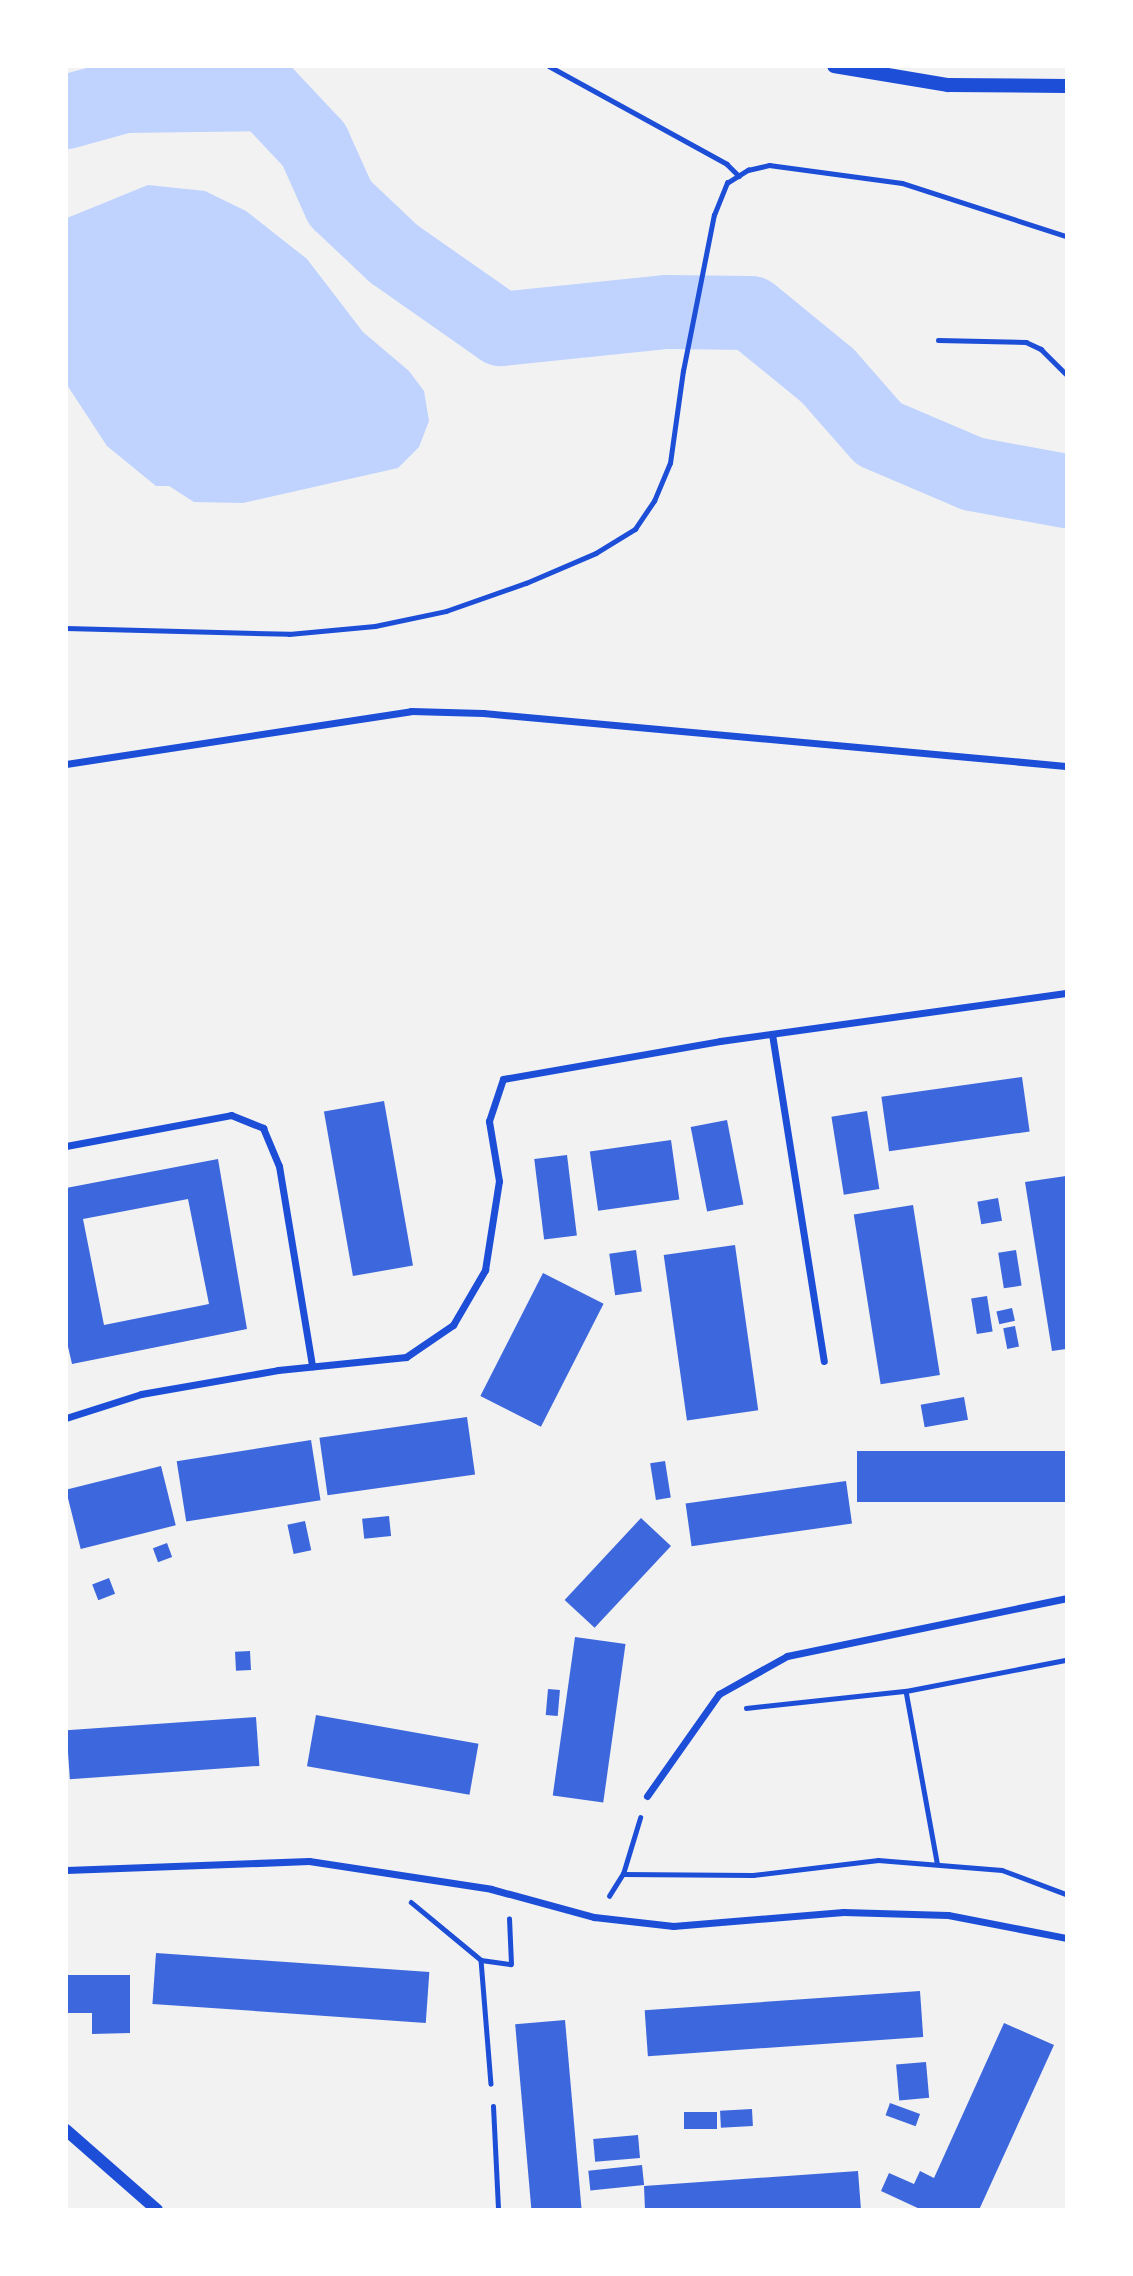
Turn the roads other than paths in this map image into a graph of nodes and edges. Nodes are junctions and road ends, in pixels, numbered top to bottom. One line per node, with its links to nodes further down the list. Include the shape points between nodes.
1 (834, 66): 2 (main road, via 948,85)
2 (1066, 86)
3 (66, 764): 4 (street, via 411,711 483,713)
4 (1066, 766)
5 (1066, 993): 6 (street)
6 (772, 1034): 8 (street); 9 (street, via 503,1079 489,1121 499,1181 485,1270 453,1325 405,1357)
7 (66, 1146): 9 (street, via 231,1115 263,1128 279,1166)
8 (824, 1361)
9 (312, 1366): 10 (street, via 141,1394)
10 (66, 1418)
11 (1066, 1598): 12 (street, via 787,1656 719,1694)
12 (647, 1796)
13 (66, 1870): 14 (street, via 309,1861 509,1893 594,1917 673,1926 843,1912 948,1915)
14 (1066, 1938)
15 (493, 2106): 18 (lane)
16 (66, 2130): 17 (street)
17 (158, 2210)
18 (498, 2210)

